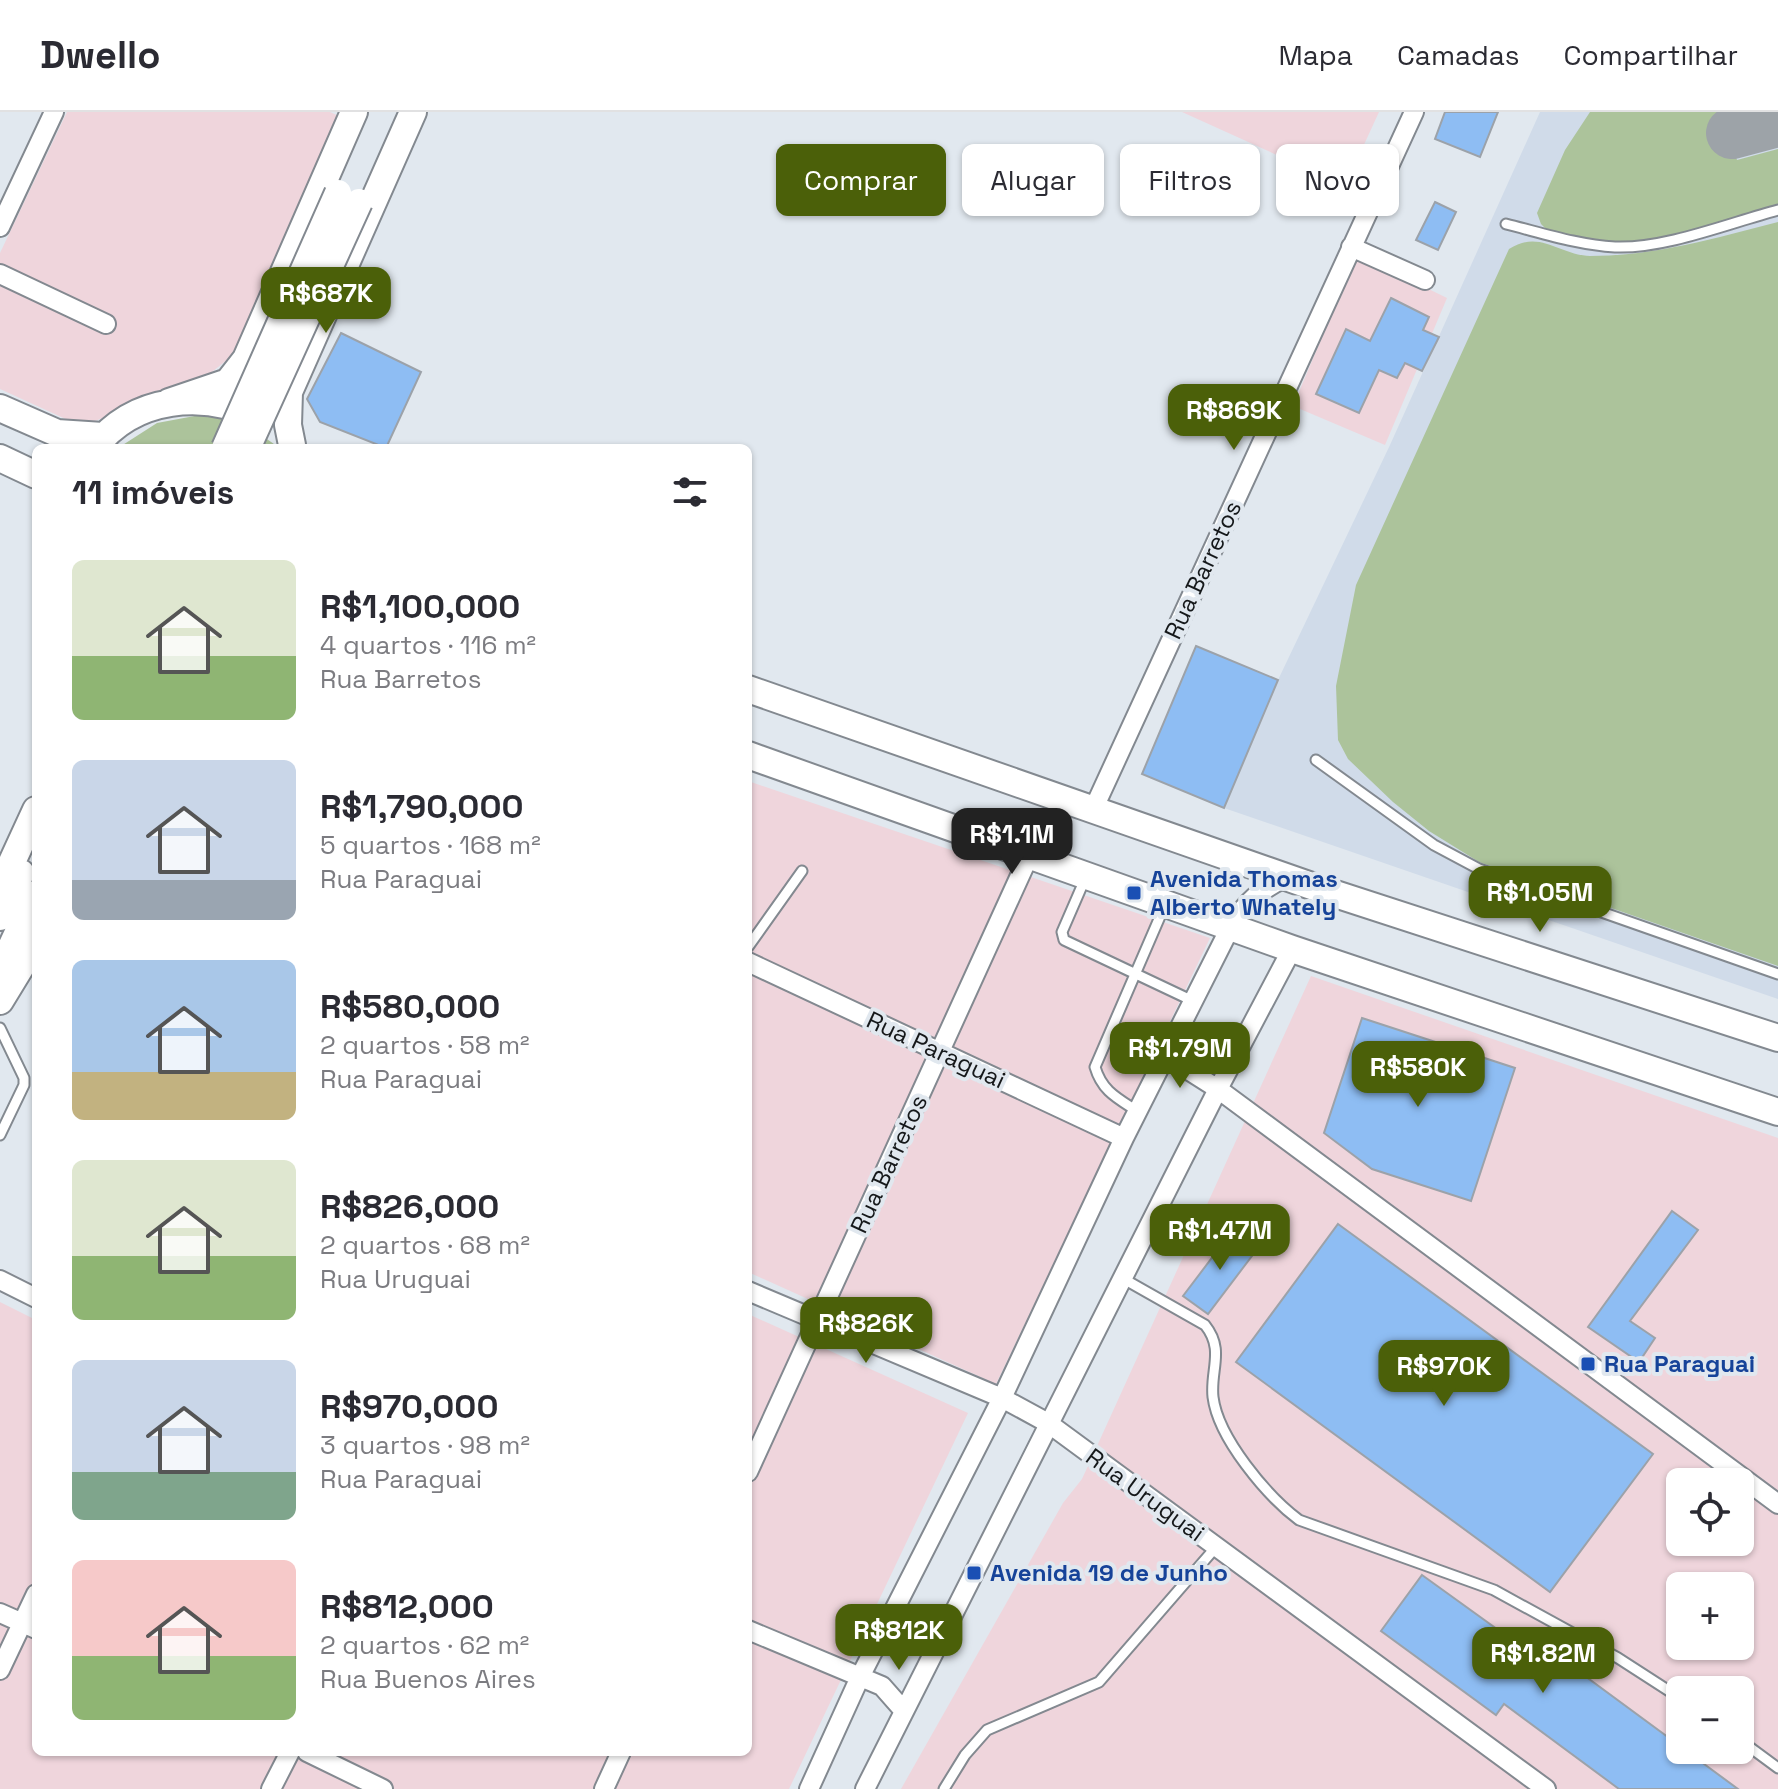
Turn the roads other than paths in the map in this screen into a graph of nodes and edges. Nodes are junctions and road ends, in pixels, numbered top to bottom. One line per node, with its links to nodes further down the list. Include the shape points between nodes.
1 (54, 112): 10 (street)
2 (354, 112): 15 (main road, via 246,359 217,389)
3 (372, 112): 7 (main road)
4 (400, 112): 7 (main road)
5 (413, 112): 21 (main road, via 289,392)
6 (1414, 112): 11 (street, Rua Barretos)
7 (348, 197): 18 (main road, bridge); 19 (main road, bridge)
8 (1778, 210): 9 (lane, via 1618,247)
9 (1506, 224)
10 (0, 227)
11 (1351, 247): 13 (street); 27 (street, Rua Barretos)
12 (0, 274): 14 (street)
13 (1425, 280)
14 (106, 324)
15 (169, 402): 17 (main road, via 134,414); 20 (main road, via 203,400 237,407 267,422)
16 (0, 408): 17 (main road, via 57,433)
17 (99, 442)
18 (227, 444)
19 (249, 444)
20 (291, 444)
21 (293, 444)
22 (0, 458): 23 (main road)
23 (32, 473)
24 (752, 690): 27 (main road)
25 (752, 756): 30 (main road)
26 (1316, 760): 45 (lane, via 1434,845 1479,869)
27 (1093, 810): 33 (main road)
28 (32, 819): 34 (main road)
29 (32, 849): 37 (main road)
30 (1029, 856): 32 (main road); 50 (street, Rua Barretos)
31 (802, 871): 39 (lane)
32 (1087, 876): 36 (main road); 44 (lane, via 1062,932 1064,940)
33 (1287, 877): 38 (street, via 1260,890); 49 (main road)
34 (0, 888)
35 (32, 903): 43 (main road)
36 (1165, 904): 38 (main road); 44 (lane)
37 (0, 917)
38 (1230, 928): 40 (main road); 47 (street)
39 (752, 941)
40 (1292, 949): 52 (main road); 53 (street)
41 (32, 956): 46 (main road)
42 (752, 964): 50 (street, Rua Paraguai)
43 (0, 971)
44 (1136, 972): 47 (lane); 55 (lane, via 1095,1067 1109,1093)
45 (1778, 974)
46 (0, 1001)
47 (1193, 1001): 51 (street)
48 (0, 1028): 57 (lane, via 24,1085)
49 (1778, 1038)
50 (941, 1052): 58 (street, Rua Paraguai); 63 (street, Rua Barretos)
51 (1166, 1056): 53 (street); 55 (street)
52 (1685, 1081): 54 (main road); 56 (main road)
53 (1218, 1089): 59 (street); 67 (street)
54 (1778, 1094)
55 (1137, 1111): 58 (street)
56 (1778, 1112)
57 (0, 1135)
58 (1124, 1138): 64 (street)
59 (1122, 1278): 65 (street); 74 (lane, via 1205,1325 1213,1335 1218,1349 1213,1398 1225,1430 1287,1511 1299,1520 1494,1590)
60 (0, 1280): 62 (street)
61 (752, 1293): 63 (street, Rua Uruguai)
62 (32, 1296)
63 (815, 1322): 64 (street, Rua Uruguai); 66 (street, Rua Barretos)
64 (1002, 1398): 65 (street, Rua Uruguai); 73 (street)
65 (1048, 1423): 68 (street, Rua Uruguai); 75 (street)
66 (752, 1463)
67 (1778, 1504)
68 (1216, 1547): 86 (lane, via 1106,1675 987,1730); 87 (street, Rua Uruguai)
69 (0, 1613): 70 (street)
70 (29, 1626): 72 (street)
71 (752, 1632): 73 (street)
72 (0, 1670)
73 (860, 1677): 75 (street, via 882,1686); 84 (street)
74 (1666, 1689)
75 (904, 1711): 85 (street)
76 (1754, 1750): 80 (lane)
77 (288, 1756): 81 (street)
78 (315, 1756): 82 (street)
79 (619, 1756): 83 (street)
80 (1778, 1768)
81 (271, 1789)
82 (383, 1789)
83 (604, 1789)
84 (809, 1789)
85 (865, 1789)
86 (944, 1789)
87 (1546, 1789)

